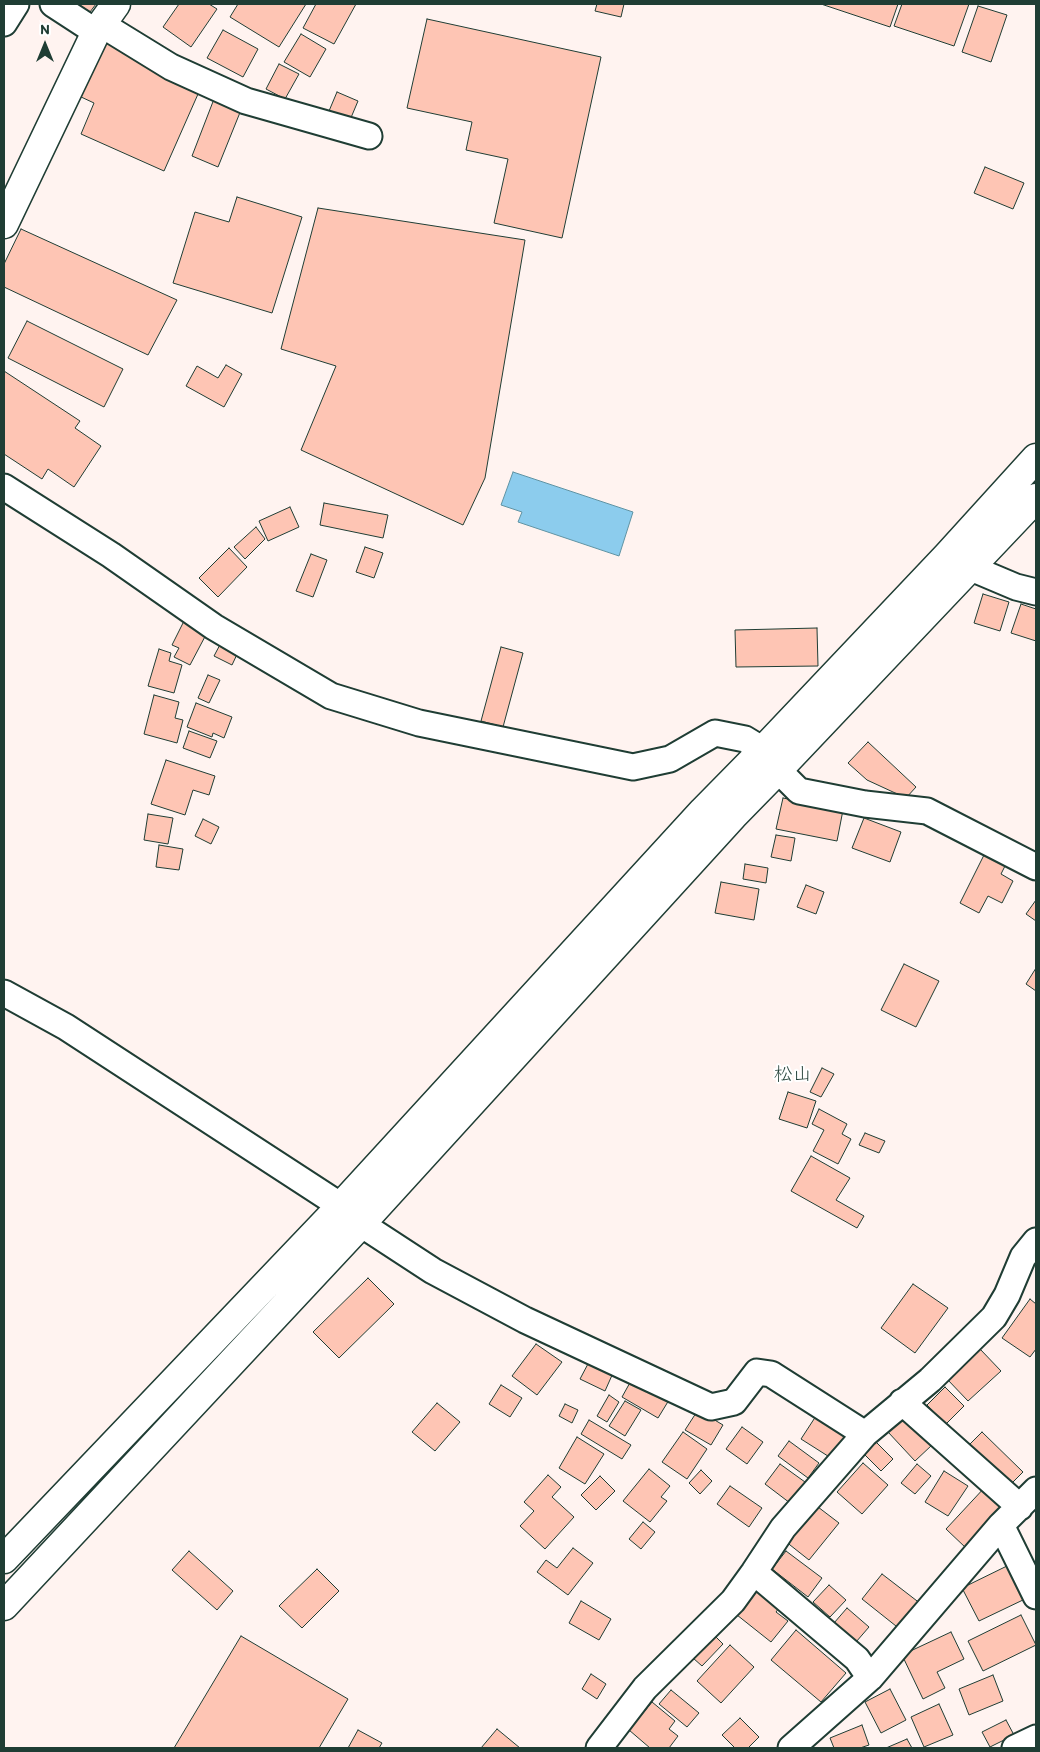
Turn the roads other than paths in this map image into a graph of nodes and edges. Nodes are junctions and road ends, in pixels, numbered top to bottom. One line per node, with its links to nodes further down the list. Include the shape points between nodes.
1 (16, 4): 4 (street)
2 (53, 4): 3 (street)
3 (104, 20): 5 (street, via 171,67 246,101); 6 (street)
4 (4, 23)
5 (368, 136)
6 (4, 224)
7 (1036, 458): 12 (street, via 940,563)
8 (4, 487): 12 (street, via 112,555 214,627 331,696 419,723 634,767 670,759 715,733 745,739)
9 (1036, 498): 10 (street)
10 (971, 568): 11 (street); 12 (street)
11 (1036, 592)
12 (771, 760): 13 (street, via 799,790 864,804 928,811); 15 (street, via 703,811); 16 (street, via 732,816)
13 (1036, 867)
14 (4, 993): 15 (street, via 66,1027)
15 (341, 1206): 16 (street); 22 (street)
16 (361, 1224): 19 (street, via 433,1271 525,1320 711,1407 734,1402 757,1372 771,1374); 25 (street)
17 (1036, 1241): 18 (street, via 1023,1257 994,1317 930,1380)
18 (902, 1402): 19 (street); 20 (street)
19 (866, 1434): 23 (street, via 783,1528)
20 (1028, 1498): 21 (street)
21 (1001, 1525): 24 (street); 26 (street)
22 (4, 1559)
23 (754, 1572): 26 (street, via 857,1659); 28 (street, via 732,1601 645,1688)
24 (1036, 1596)
25 (4, 1606)
26 (870, 1678): 29 (street)
27 (1036, 1738): 30 (street)
28 (599, 1748)
29 (791, 1748)
30 (1016, 1748)

